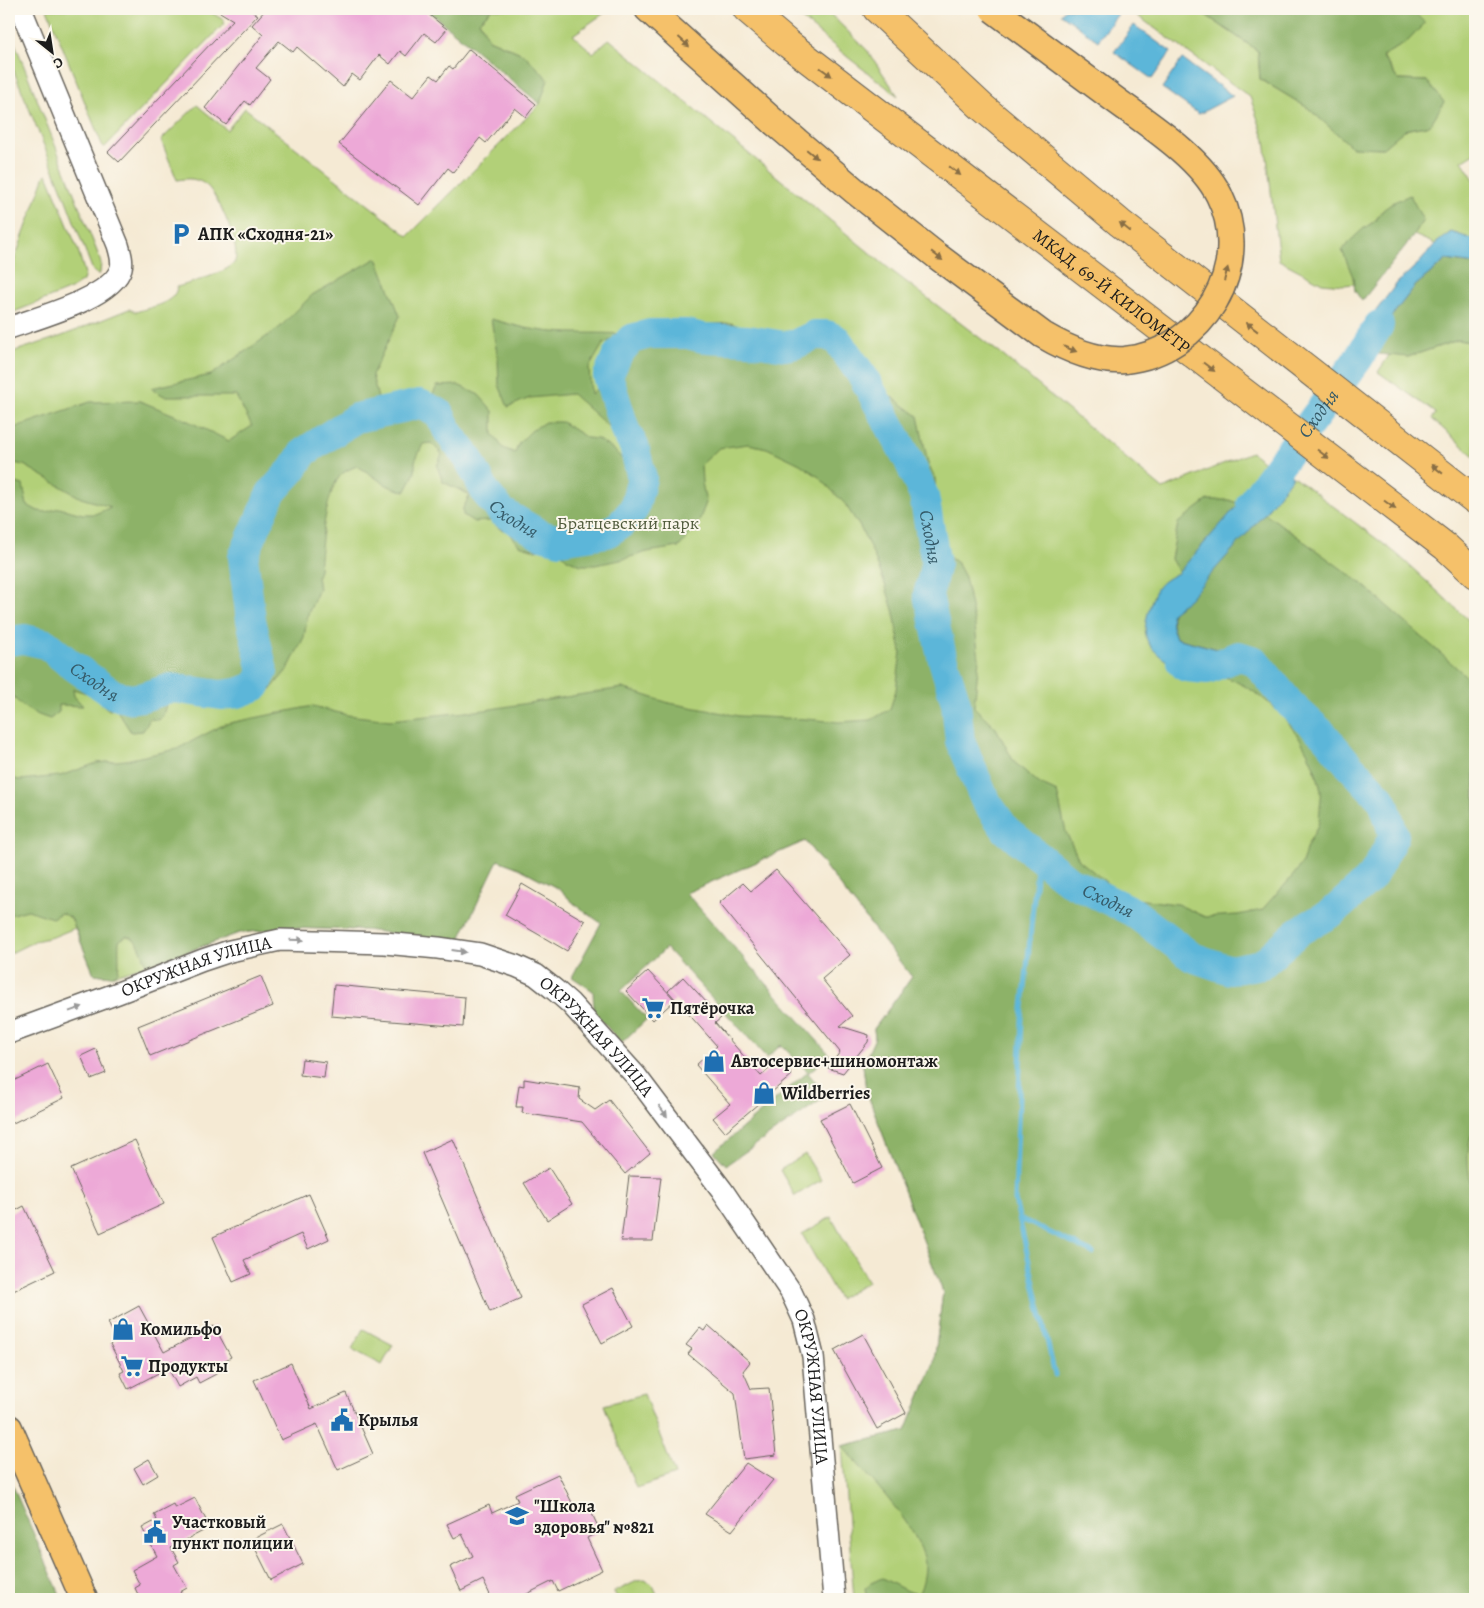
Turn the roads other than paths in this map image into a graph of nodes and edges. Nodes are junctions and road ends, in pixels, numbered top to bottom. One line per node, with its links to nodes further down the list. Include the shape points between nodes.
1 (21, 9): 10 (street, via 118,245 121,267 110,285 82,302)
2 (648, 9): 7 (main road, one-way to 7, bridge, via 855,191 1043,335 1090,356 1107,359 1140,357 1173,345 1205,316 1225,278 1230,236 1219,194 1186,154)
3 (739, 9): 8 (main road)
4 (748, 9): 8 (highway, МКАД, 69-Й КИЛОМЕТР)
5 (876, 9): 9 (highway)
6 (892, 9): 9 (main road)
7 (993, 9)
8 (787, 43): 12 (highway, МКАД, 69-Й КИЛОМЕТР, one-way to 12, via 1446,547)
9 (982, 107): 11 (highway, one-way to 9, via 1120,223)
10 (9, 328)
11 (1475, 500)
12 (1475, 574)
13 (9, 1033): 16 (street, ОКРУЖНАЯ УЛИЦА, one-way to 16, via 203,960 280,940 384,943 447,949 501,960 536,975 570,1003 636,1076 722,1190 791,1292 804,1320 813,1356)
14 (9, 1428): 15 (main road)
15 (84, 1599)
16 (834, 1599)

